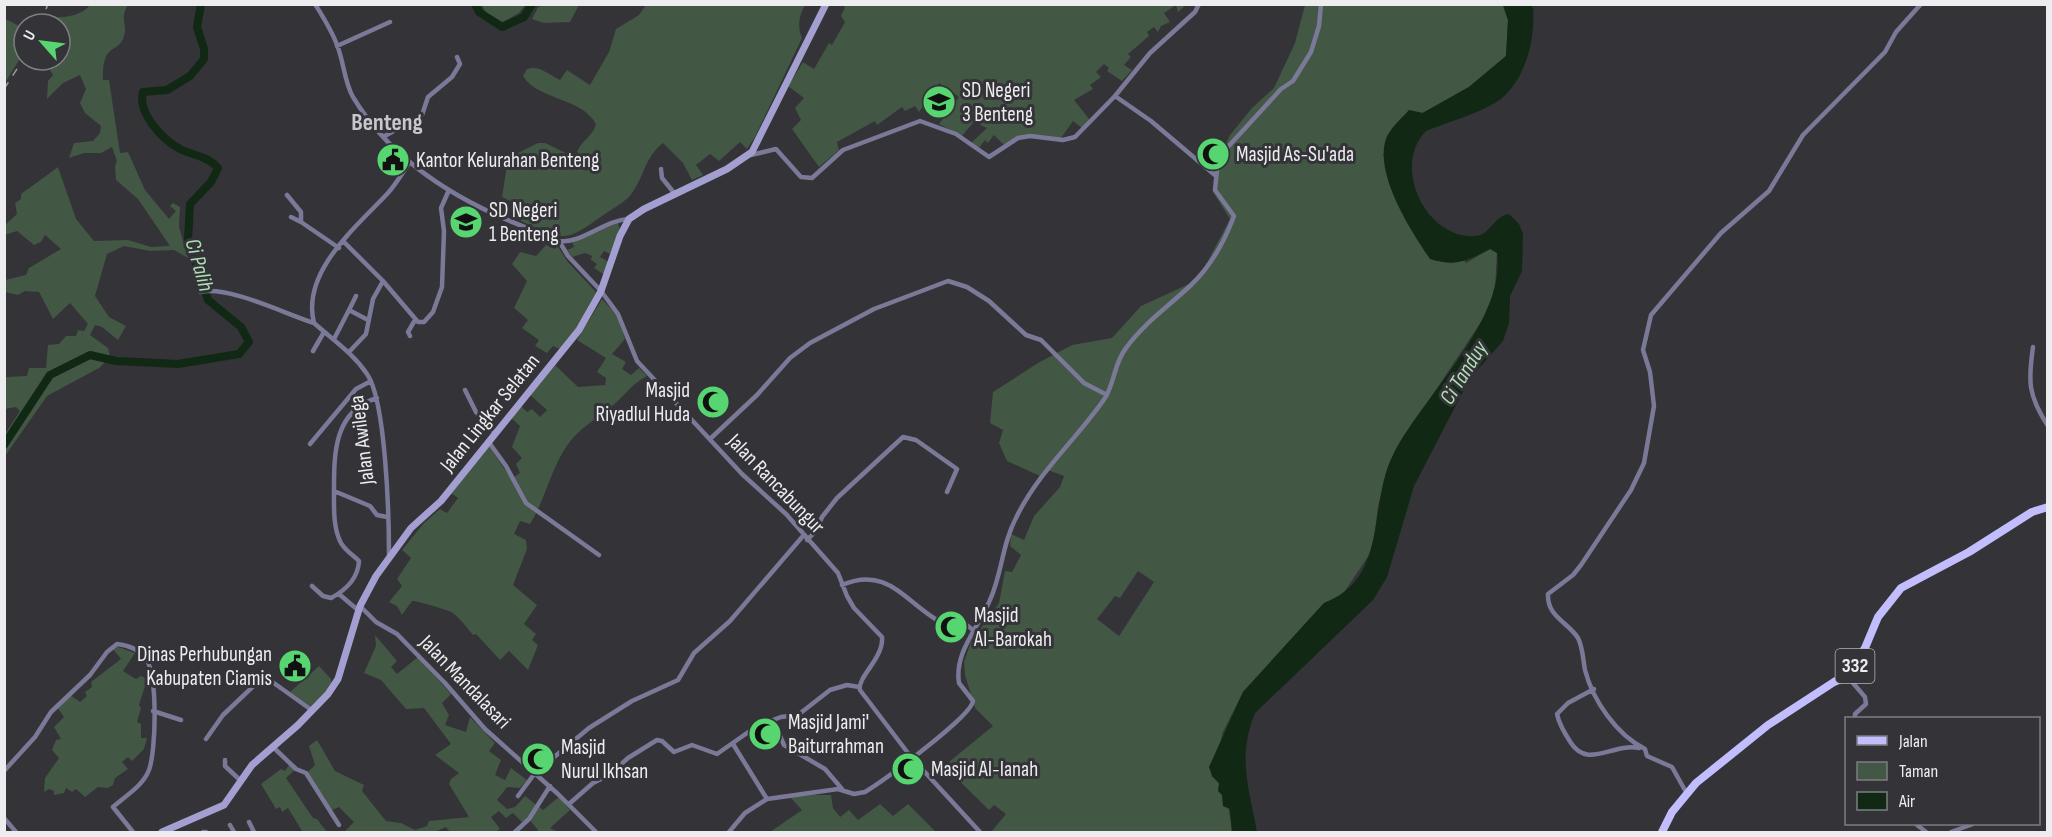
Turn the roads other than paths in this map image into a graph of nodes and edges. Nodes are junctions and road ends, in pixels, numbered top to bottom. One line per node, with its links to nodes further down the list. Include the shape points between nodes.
1 (315, 4): 7 (street)
2 (826, 4): 11 (street)
3 (1199, 4): 9 (street, via 1144,59)
4 (1321, 4): 14 (street, via 1311,52 1293,81 1226,149)
5 (1921, 4): 61 (street, via 1896,32 1885,52 1803,135 1769,191 1721,232 1651,315 1643,350 1654,406 1644,463 1631,490 1581,565 1548,594 1551,611 1578,639)
6 (390, 22): 7 (street)
7 (337, 46): 10 (street, via 348,86)
8 (457, 57): 10 (street, via 457,71 428,97 422,116)
9 (1115, 96): 11 (street, via 1076,137 1018,138 989,157 956,134 920,121 843,150 813,178 801,177 776,148); 14 (street)
10 (383, 137): 12 (street)
11 (748, 156): 16 (street)
12 (409, 163): 15 (street); 22 (street, via 396,184)
13 (662, 169): 16 (street, via 662,178)
14 (1216, 176): 40 (street, via 1217,194 1234,216 1229,228 1193,284 1163,308 1125,349)
15 (449, 190): 21 (street, via 487,211); 30 (street, via 441,208 444,231 440,299 429,318 424,322)
16 (675, 194): 19 (street)
17 (287, 195): 20 (street, via 302,212)
18 (291, 217): 20 (street)
19 (629, 219): 21 (street); 25 (street, Jalan Lingkar Selatan)
20 (302, 222): 23 (street)
21 (559, 241): 25 (street, Jalan Rancabungur)
22 (344, 242): 23 (street); 24 (street)
23 (339, 248): 31 (street, via 314,287)
24 (383, 281): 29 (street); 30 (street)
25 (601, 291): 43 (street, Jalan Lingkar Selatan, via 579,330); 44 (street, Jalan Rancabungur, via 618,314 637,361)
26 (200, 292): 31 (street, Jalan Awilega, via 211,289 258,302)
27 (356, 296): 28 (street)
28 (349, 310): 29 (street); 34 (street)
29 (368, 320): 37 (street, via 366,334)
30 (415, 320): 33 (street, via 408,332)
31 (314, 324): 32 (street, Jalan Awilega)
32 (324, 332): 34 (street, Jalan Awilega); 36 (street)
33 (410, 336)
34 (334, 339): 37 (street, Jalan Awilega)
35 (2033, 347): 42 (street, via 2030,388)
36 (313, 351)
37 (349, 352): 38 (street, Jalan Awilega)
38 (371, 381): 41 (street, Jalan Awilega); 46 (street, via 356,389)
39 (465, 390): 43 (street, via 476,412)
40 (1107, 395): 44 (street, via 1084,383 1041,340 1026,335 989,302 967,287 948,281 874,309 810,343 790,358); 58 (street, via 1054,458 1017,514 1004,548 995,590)
41 (377, 398): 47 (street, via 360,404 340,432 334,452); 50 (street, Jalan Awilega)
42 (2048, 426)
43 (494, 432): 45 (street, Jalan Lingkar Selatan)
44 (710, 440): 51 (street, Jalan Rancabungur, via 783,510)
45 (488, 441): 52 (street, Jalan Lingkar Selatan, via 441,501 420,518); 53 (street, via 526,503)
46 (310, 444)
47 (334, 491): 50 (street); 56 (street, via 340,541 359,564 350,584)
48 (947, 492): 51 (street, via 957,470 916,440 903,437 837,498 816,531)
49 (2048, 507): 59 (main road, 332, via 2032,512 1901,588 1878,617)
50 (387, 517): 52 (street, Jalan Awilega)
51 (805, 538): 54 (street, Jalan Rancabungur, via 838,573); 74 (street, via 730,621 694,653 678,680 602,720)
52 (389, 555): 57 (street, Jalan Lingkar Selatan)
53 (600, 555)
54 (842, 585): 58 (street, via 861,577 879,579 938,621 950,612); 60 (street, Jalan Rancabungur, via 854,608 882,637 877,660)
55 (312, 586): 56 (street, via 328,598)
56 (339, 594): 57 (street, Jalan Mandalasari)
57 (360, 608): 63 (street, Jalan Lingkar Selatan, via 338,679); 74 (street, Jalan Mandalasari, via 397,634 485,729)
58 (973, 630): 71 (street, via 960,660 958,676 973,706)
59 (1847, 676): 64 (street, via 1865,697 1866,704); 78 (main road, 332, via 1768,725)
60 (859, 687): 66 (street, via 839,686 798,715); 71 (street)
61 (1594, 689): 70 (street, via 1625,739); 70 (street, via 1557,714 1574,747 1589,756 1621,746)
62 (153, 711): 65 (street); 73 (street, via 146,659 134,649 114,645 90,675 51,712); 88 (street, via 154,738 148,772 113,807)
63 (313, 711): 67 (street, via 264,676 223,715); 69 (street, Jalan Lingkar Selatan)
64 (1855, 717)
65 (181, 720)
66 (773, 720): 68 (street, via 752,729); 77 (street, via 784,745 825,769)
67 (206, 739)
68 (733, 744): 80 (street); 81 (street, via 715,754 692,745 674,752 657,740)
69 (273, 747): 75 (street, Jalan Lingkar Selatan); 85 (street, via 296,770 306,773)
70 (1645, 749): 78 (street, via 1647,756 1672,767)
71 (911, 757): 77 (street, via 865,792 854,794); 95 (street)
72 (225, 760): 75 (street, via 225,766)
73 (4, 771)
74 (535, 773): 76 (street, Jalan Mandalasari); 79 (street)
75 (241, 781): 89 (street, Jalan Lingkar Selatan, via 224,805)
76 (550, 786): 81 (street, Jalan Mandalasari); 92 (street, via 529,819)
77 (842, 789): 80 (street)
78 (1686, 792): 96 (main road, 332)
79 (518, 795)
80 (767, 799): 94 (street, via 745,813)
81 (569, 804): 93 (street, Jalan Mandalasari)
82 (4, 818): 87 (street)
83 (249, 822): 91 (street)
84 (230, 825): 90 (street)
85 (339, 825)
86 (1970, 825): 97 (street)
87 (16, 832)
88 (133, 832)
89 (162, 832)
90 (234, 832)
91 (254, 832)
92 (515, 832)
93 (596, 832)
94 (729, 832)
95 (980, 832)
96 (1662, 832)
97 (1951, 832)

